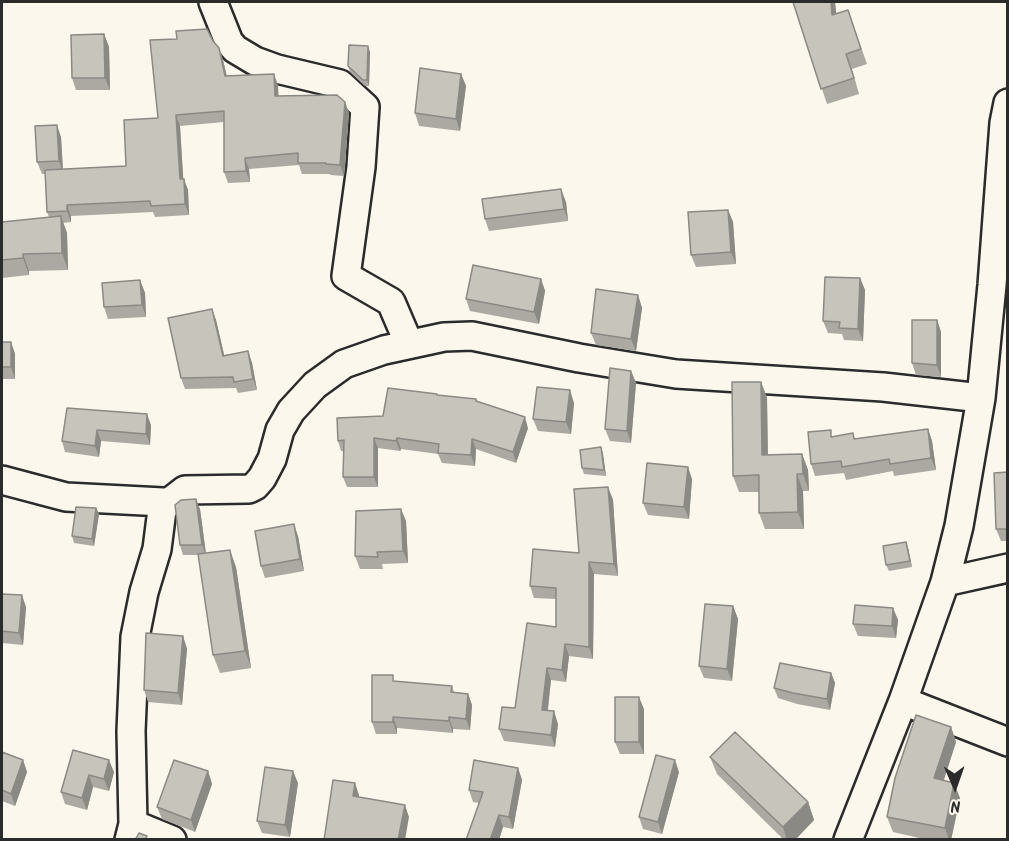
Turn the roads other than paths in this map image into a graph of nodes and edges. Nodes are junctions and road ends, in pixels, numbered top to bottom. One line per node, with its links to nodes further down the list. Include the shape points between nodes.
1 (213, 2): 3 (street, via 235,49 276,69 340,84 365,107 346,276 391,302)
2 (1008, 103): 4 (street)
3 (409, 344): 4 (street, via 472,336 676,374 883,387); 6 (street, via 344,364 315,385 291,411 280,430 272,459 255,486 185,490 167,504)
4 (981, 398): 8 (street)
5 (2, 480): 6 (street, via 66,496)
6 (163, 502): 11 (street, via 157,549 135,637)
7 (1008, 568): 8 (street)
8 (945, 582): 9 (street)
9 (903, 701): 10 (street); 13 (street)
10 (1008, 742)
11 (131, 832): 12 (street)
12 (172, 840)
13 (848, 840)

